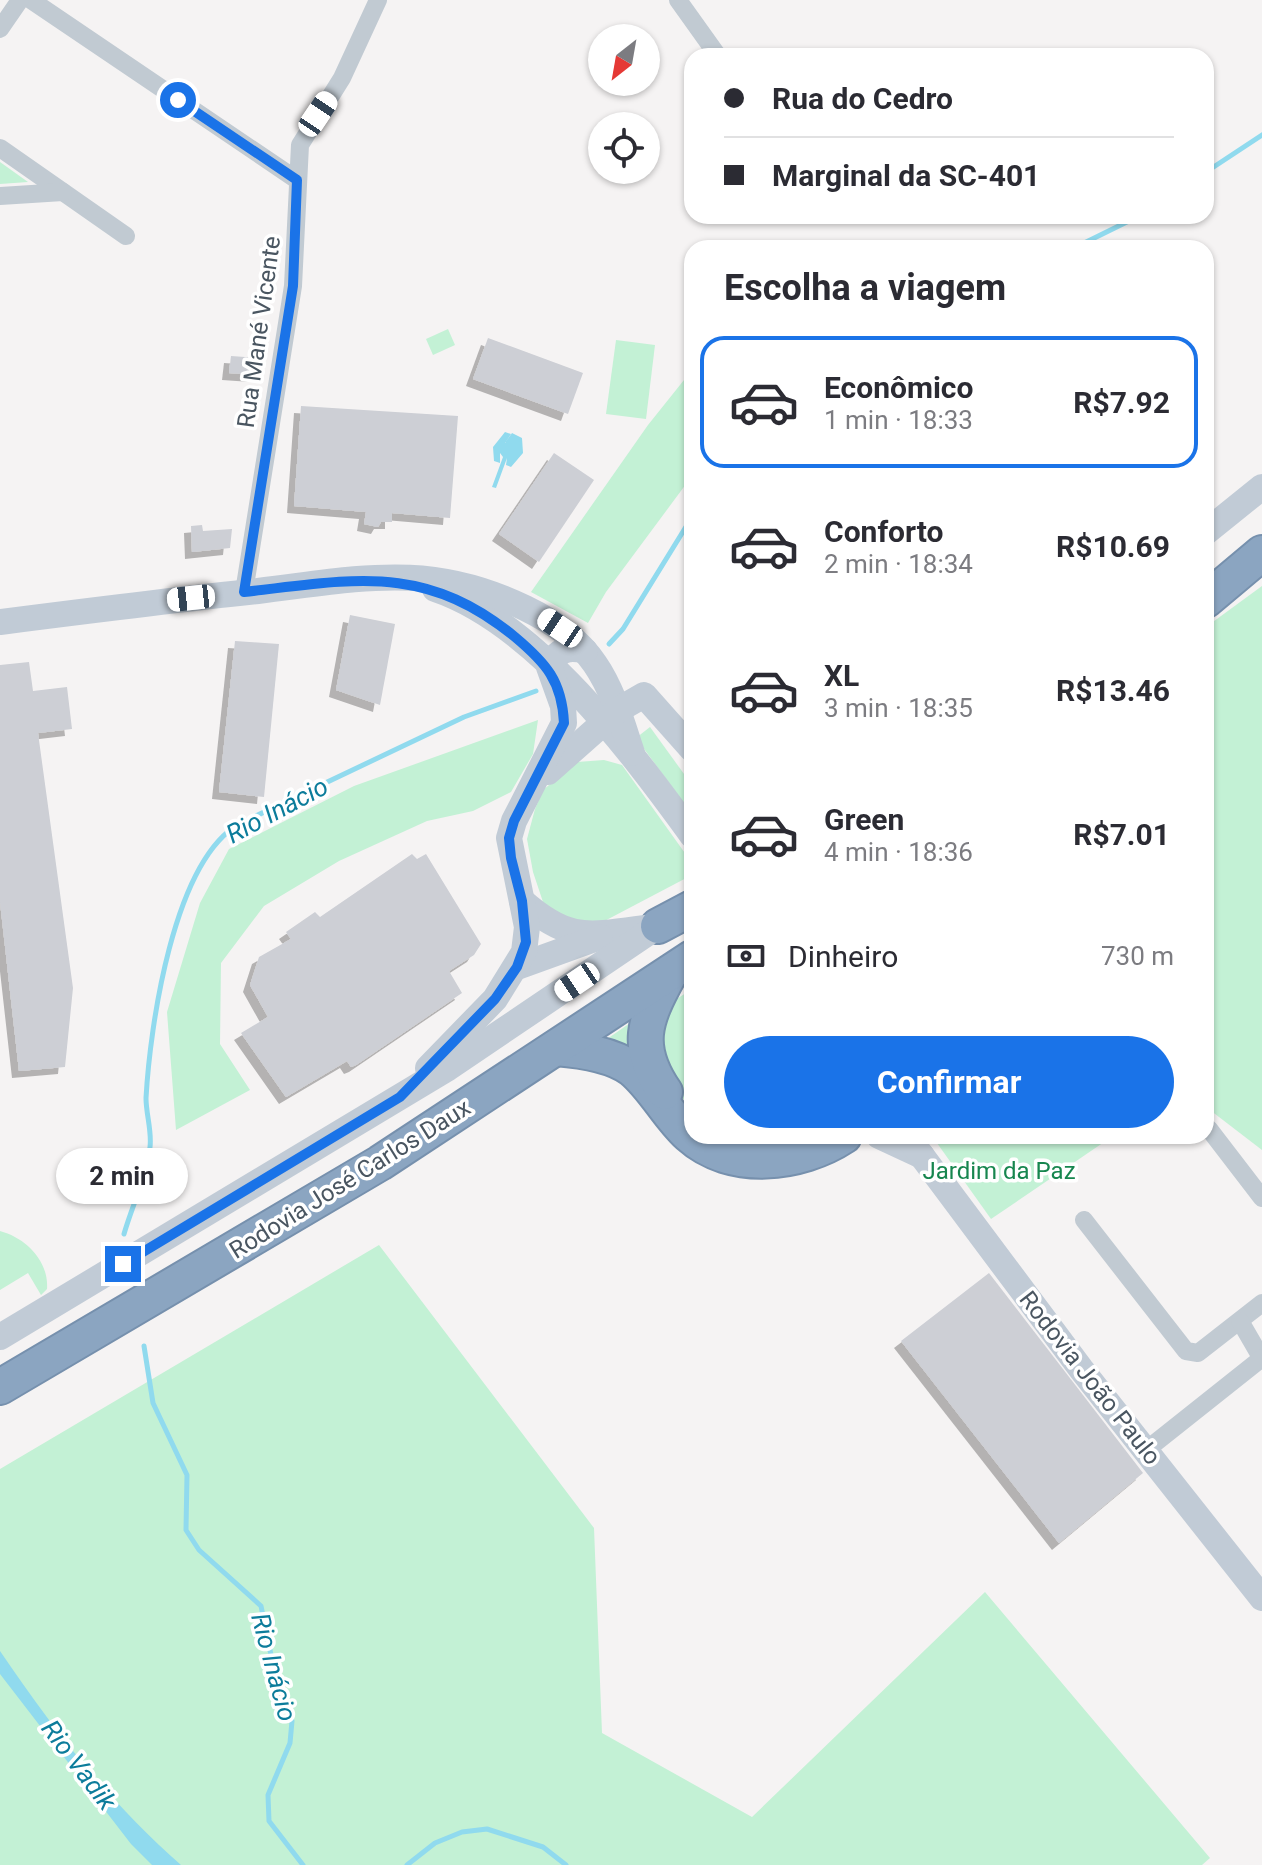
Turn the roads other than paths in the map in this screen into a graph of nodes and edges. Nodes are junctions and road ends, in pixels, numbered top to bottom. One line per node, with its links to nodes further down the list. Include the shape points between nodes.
1 (20, 0): 5 (street)
2 (31, 0): 8 (street)
3 (378, 0): 8 (street, Rua Mané Vicente, via 342,78 306,131)
4 (678, 0): 6 (street)
5 (0, 29)
6 (712, 48)
7 (0, 148): 9 (street)
8 (297, 180): 18 (street, Rua Mané Vicente, via 293,286)
9 (63, 192): 10 (street); 11 (street)
10 (0, 196)
11 (126, 236)
12 (1262, 487): 13 (main road)
13 (1214, 526)
14 (1262, 527): 16 (highway)
15 (1262, 553): 19 (highway)
16 (1214, 566)
17 (372, 579): 18 (main road); 20 (main road, via 459,582); 22 (main road, via 454,596)
18 (244, 592): 21 (main road)
19 (1214, 593)
20 (543, 617): 22 (main road, via 533,639); 23 (main road)
21 (0, 622)
22 (516, 638): 24 (main road)
23 (585, 651): 24 (main road, via 566,649); 25 (main road, via 607,684)
24 (549, 667): 25 (main road); 27 (main road, via 564,723)
25 (618, 732): 26 (main road, via 644,695); 27 (main road, via 580,745); 28 (main road)
26 (684, 740)
27 (535, 782): 29 (main road, via 509,838)
28 (684, 824)
29 (522, 901): 32 (main road, via 560,930); 35 (main road, via 526,942)
30 (684, 912): 31 (highway)
31 (658, 926): 32 (main road); 37 (main road)
32 (610, 931): 35 (main road, via 576,949)
33 (684, 940): 50 (highway, Rodovia José Carlos Daux, via 378,1140)
34 (682, 965): 36 (highway, Rodovia José Carlos Daux); 38 (highway, via 651,1010 643,1041 656,1079)
35 (517, 967): 37 (main road, via 495,999)
36 (556, 1048): 39 (highway, via 615,1060 633,1070); 51 (highway, Rodovia José Carlos Daux, via 368,1171)
37 (400, 1097): 48 (main road)
38 (684, 1113)
39 (684, 1130)
40 (1214, 1136): 44 (street)
41 (701, 1144): 42 (highway, via 730,1157 794,1158)
42 (832, 1144)
43 (914, 1146): 52 (main road, Rodovia João Paulo)
44 (1262, 1198)
45 (1084, 1220): 47 (street, via 1186,1351 1198,1353)
46 (1262, 1303): 47 (street)
47 (1240, 1321): 49 (street)
48 (0, 1337)
49 (1262, 1359): 52 (street)
50 (0, 1364)
51 (0, 1387)
52 (1145, 1451): 53 (main road, Rodovia João Paulo)
53 (1262, 1598)

